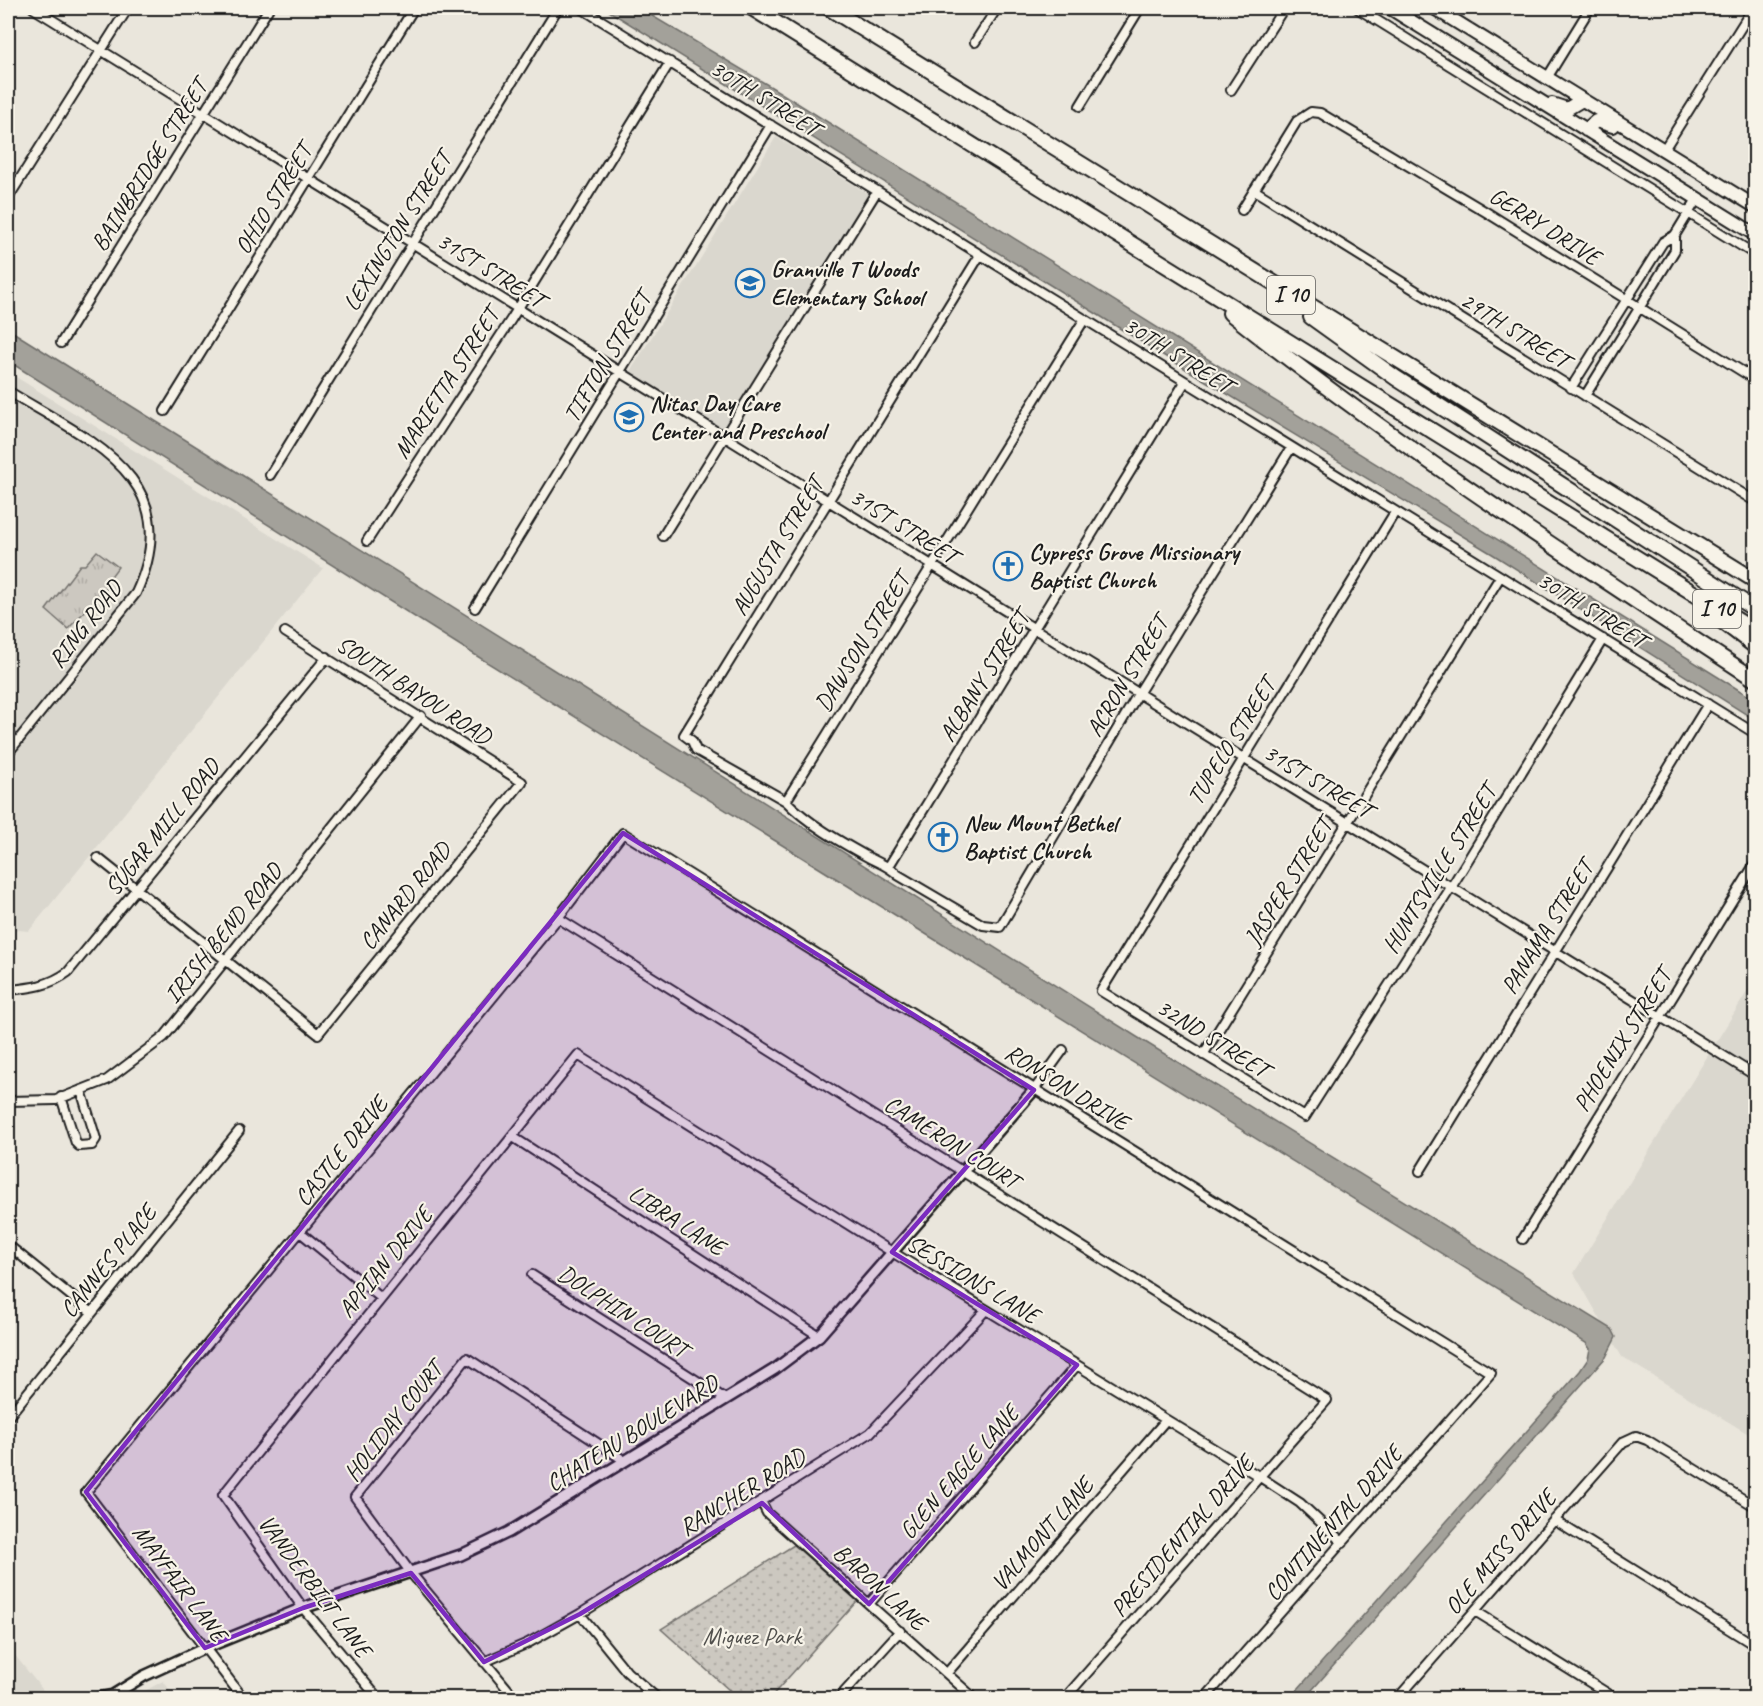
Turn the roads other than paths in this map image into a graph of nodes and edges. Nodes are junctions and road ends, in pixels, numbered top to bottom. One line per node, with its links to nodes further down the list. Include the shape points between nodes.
1 (33, 8): 18 (street, 31ST STREET)
2 (128, 8): 18 (street)
3 (269, 8): 25 (street, BAINBRIDGE STREET)
4 (414, 8): 30 (street, OHIO STREET)
5 (558, 8): 40 (street, LEXINGTON STREET)
6 (580, 8): 19 (street, 30TH STREET)
7 (752, 8): 44 (highway, I 10)
8 (829, 8): 41 (highway, I 10)
9 (997, 8): 17 (street)
10 (1140, 8): 24 (street)
11 (1284, 8): 22 (street)
12 (1357, 8): 37 (street)
13 (1390, 8): 21 (main road)
14 (1434, 8): 20 (main road)
15 (1590, 8): 20 (street)
16 (1752, 8): 29 (street)
17 (975, 42)
18 (102, 50): 25 (street, 31ST STREET); 33 (street)
19 (670, 62): 26 (street, 30TH STREET); 47 (street, MARIETTA STREET)
20 (1547, 78): 23 (main road)
21 (1506, 80): 23 (main road, via 1567,109); 27 (main road)
22 (1231, 90)
23 (1582, 100): 28 (main road)
24 (1080, 106)
25 (203, 114): 30 (street, 31ST STREET); 49 (street, BAINBRIDGE STREET)
26 (771, 125): 32 (street, 30TH STREET); 50 (street, TIFTON STREET)
27 (1586, 130): 28 (main road, via 1603,121); 34 (main road)
28 (1647, 141): 29 (main road)
29 (1663, 151): 35 (main road)
30 (308, 180): 40 (street, 31ST STREET); 56 (street, OHIO STREET)
31 (1254, 190): 36 (street); 45 (street, GERRY DRIVE, via 1297,122 1311,112 1329,116); 53 (street, 29TH STREET)
32 (877, 191): 42 (street, 30TH STREET); 57 (street)
33 (8, 198)
34 (1697, 199): 37 (street); 38 (main road)
35 (1755, 207)
36 (1242, 210)
37 (1688, 214): 39 (street); 43 (street)
38 (1753, 233)
39 (1675, 235): 45 (street, via 1663,242); 46 (street, via 1675,250)
40 (412, 244): 47 (street, 31ST STREET); 59 (street, LEXINGTON STREET)
41 (1218, 250): 67 (highway, I 10); 70 (highway, via 1396,378)
42 (980, 255): 48 (street, 30TH STREET); 60 (street, AUGUSTA STREET)
43 (1755, 255)
44 (1177, 271): 68 (highway, I 10); 77 (highway, via 1348,405)
45 (1626, 300): 46 (street, GERRY DRIVE); 53 (street)
46 (1640, 308): 51 (street, GERRY DRIVE); 55 (street)
47 (517, 310): 50 (street, 31ST STREET); 64 (street, MARIETTA STREET)
48 (1084, 320): 52 (street, 30TH STREET); 65 (street, DAWSON STREET)
49 (61, 343)
50 (620, 374): 57 (street, 31ST STREET); 69 (street, TIFTON STREET)
51 (1755, 380)
52 (1185, 382): 58 (street, 30TH STREET); 71 (street, ALBANY STREET)
53 (1571, 388): 55 (street, 29TH STREET)
54 (8, 391): 82 (street, RING ROAD, via 108,452 123,466 138,488 151,526 147,567 136,593)
55 (1585, 396): 61 (street, 29TH STREET)
56 (165, 411)
57 (723, 437): 60 (street, 31ST STREET); 63 (street)
58 (1291, 448): 62 (street, 30TH STREET); 78 (street, ACRON STREET)
59 (270, 476)
60 (827, 501): 65 (street, 31ST STREET); 85 (street, AUGUSTA STREET, via 684,735 696,750)
61 (1755, 502)
62 (1395, 512): 66 (street, 30TH STREET); 83 (street, TUPELO STREET)
63 (663, 536)
64 (367, 541)
65 (932, 566): 71 (street, 31ST STREET); 85 (street, DAWSON STREET)
66 (1500, 577): 74 (street, 30TH STREET); 86 (street, JASPER STREET)
67 (1755, 581)
68 (1678, 585): 73 (highway, I 10); 75 (highway)
69 (475, 608)
70 (1755, 609)
71 (1036, 630): 78 (street, 31ST STREET); 90 (street, ALBANY STREET)
72 (285, 632): 76 (street, SOUTH BAYOU ROAD)
73 (1755, 632)
74 (1602, 639): 79 (street, 30TH STREET); 91 (street, HUNTSVILLE STREET)
75 (1755, 647)
76 (327, 657): 80 (street, SOUTH BAYOU ROAD); 92 (street, SUGAR MILL ROAD)
77 (1755, 680)
78 (1138, 694): 83 (street, 31ST STREET); 90 (street, ACRON STREET, via 1000,927 983,925 898,875)
79 (1708, 704): 81 (street, 30TH STREET); 94 (street, PANAMA STREET)
80 (421, 716): 84 (street, SOUTH BAYOU ROAD); 95 (street, IRISH BEND ROAD)
81 (1755, 734)
82 (8, 753)
83 (1243, 758): 86 (street, 31ST STREET); 97 (street, TUPELO STREET)
84 (522, 782): 95 (street, CANARD ROAD, via 318,1034)
85 (786, 801): 90 (street, via 796,812 867,857)
86 (1348, 822): 91 (street, 31ST STREET); 100 (street, JASPER STREET)
87 (623, 833): 93 (street, CASTLE DRIVE); 104 (street, RONSON DRIVE)
88 (98, 858): 92 (street)
89 (1755, 862): 98 (street, PHOENIX STREET)
90 (890, 866)
91 (1452, 886): 94 (street, 31ST STREET); 107 (street, HUNTSVILLE STREET)
92 (136, 890): 95 (street); 96 (street, SUGAR MILL ROAD, via 68,972 54,982)
93 (558, 918): 111 (street, CAMERON COURT); 112 (street, CASTLE DRIVE)
94 (1555, 950): 98 (street, 31ST STREET); 110 (street, PANAMA STREET)
95 (226, 961): 103 (street, IRISH BEND ROAD, via 164,1037 107,1080)
96 (8, 990)
97 (1101, 991): 100 (street, 32ND STREET)
98 (1660, 1015): 102 (street, 31ST STREET); 113 (street, PHOENIX STREET)
99 (1063, 1050): 104 (street, CHATEAU BOULEVARD)
100 (1203, 1054): 107 (street, 32ND STREET)
101 (578, 1055): 109 (street, APPIAN DRIVE); 115 (street, SESSIONS LANE)
102 (1755, 1076)
103 (81, 1090): 105 (street, IRISH BEND ROAD); 105 (street, via 96,1139 92,1145 76,1143)
104 (1034, 1090): 111 (street, CHATEAU BOULEVARD); 122 (street, RONSON DRIVE)
105 (61, 1097): 106 (street, IRISH BEND ROAD)
106 (8, 1101)
107 (1305, 1117)
108 (239, 1131): 119 (street, CANNES PLACE)
109 (513, 1137): 117 (street, APPIAN DRIVE); 120 (street, LIBRA LANE)
110 (1420, 1171)
111 (963, 1172): 115 (street, CHATEAU BOULEVARD); 124 (street, CAMERON COURT)
112 (300, 1232): 117 (street); 129 (street, CASTLE DRIVE)
113 (1522, 1239)
114 (8, 1245): 119 (street)
115 (892, 1252): 118 (street, SESSIONS LANE); 120 (street, CHATEAU BOULEVARD)
116 (532, 1275): 123 (street, DOLPHIN COURT)
117 (381, 1298): 130 (street, APPIAN DRIVE)
118 (987, 1310): 121 (street, SESSIONS LANE); 131 (street, RANCHER ROAD, via 870,1433)
119 (91, 1312): 125 (street, CANNES PLACE)
120 (819, 1336): 123 (street, CHATEAU BOULEVARD, via 775,1369)
121 (1077, 1365): 126 (street, SESSIONS LANE); 136 (street, GLEN EAGLE LANE)
122 (1491, 1373): 134 (street, CONTINENTAL DRIVE)
123 (724, 1398): 127 (street, CHATEAU BOULEVARD)
124 (1327, 1400): 128 (street, PRESIDENTIAL DRIVE)
125 (8, 1417)
126 (1166, 1420): 128 (street, SESSIONS LANE); 144 (street, VALMONT LANE)
127 (625, 1461): 135 (street, CHATEAU BOULEVARD, via 509,1532); 135 (street, HOLIDAY COURT, via 467,1358 355,1497)
128 (1260, 1477): 134 (street, SESSIONS LANE, via 1300,1503); 153 (street, PRESIDENTIAL DRIVE)
129 (86, 1492): 142 (street, MAYFAIR LANE)
130 (224, 1495): 137 (street, VANDERBILT LANE)
131 (762, 1503): 136 (street, BARON LANE, via 767,1513); 139 (street, RANCHER ROAD)
132 (1755, 1507): 133 (street, OLE MISS DRIVE, via 1635,1436 1623,1442)
133 (1554, 1520): 138 (street, OLE MISS DRIVE); 141 (street)
134 (1342, 1543): 154 (street, CONTINENTAL DRIVE)
135 (411, 1573): 137 (street, CHATEAU BOULEVARD); 143 (street)
136 (869, 1604): 140 (street, BARON LANE)
137 (303, 1608): 142 (street, CHATEAU BOULEVARD); 148 (street, VANDERBILT LANE)
138 (1475, 1611): 155 (street, OLE MISS DRIVE); 156 (street)
139 (580, 1614): 143 (street, RANCHER ROAD); 150 (street, via 627,1672)
140 (900, 1631): 144 (street, BARON LANE); 151 (street)
141 (1755, 1646)
142 (205, 1648): 145 (street, CHATEAU BOULEVARD); 147 (street, MAYFAIR LANE)
143 (484, 1662): 149 (street)
144 (947, 1673): 152 (street, BARON LANE)
145 (110, 1697): 146 (street, CHATEAU BOULEVARD)
146 (98, 1698)
147 (243, 1698)
148 (378, 1698)
149 (515, 1698)
150 (657, 1698)
151 (839, 1698)
152 (975, 1698)
153 (1065, 1698)
154 (1205, 1698)
155 (1398, 1698)
156 (1616, 1698)

